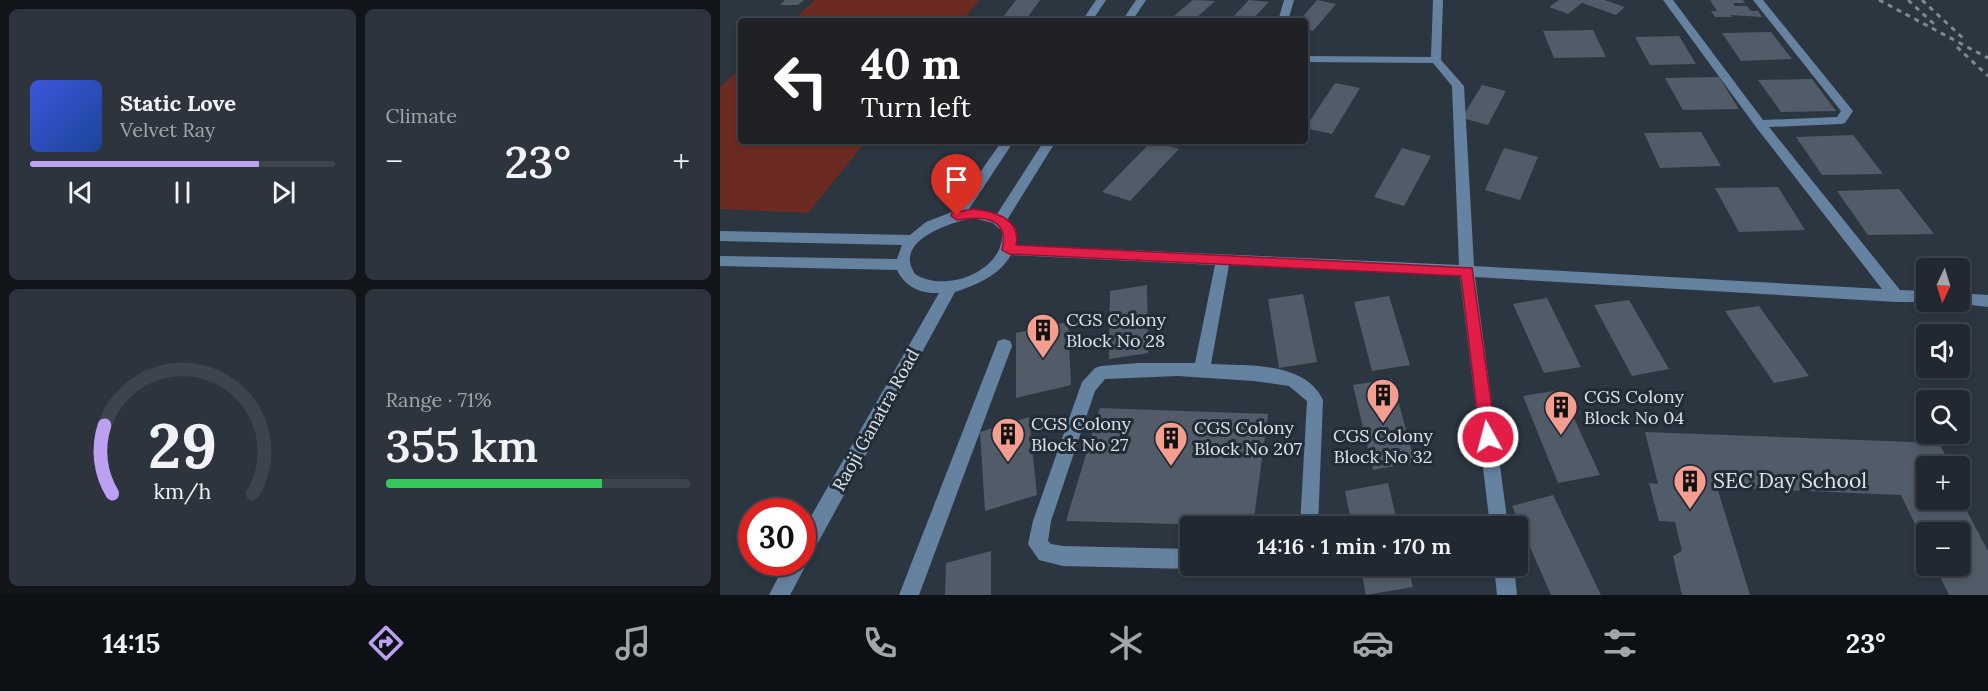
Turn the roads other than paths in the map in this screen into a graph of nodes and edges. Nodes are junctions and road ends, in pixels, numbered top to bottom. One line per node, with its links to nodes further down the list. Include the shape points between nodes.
1 (1101, 0): 7 (street)
2 (1141, 0): 8 (street)
3 (1289, 0): 9 (street)
4 (1438, 0): 11 (street)
5 (1668, 0): 12 (street)
6 (1758, 0): 12 (street, via 1847,111 1841,120)
7 (1090, 18)
8 (1129, 18)
9 (1284, 18)
10 (1308, 59): 11 (street)
11 (1436, 60): 23 (street, via 1458,86)
12 (1760, 124): 25 (street)
13 (1006, 144): 15 (street)
14 (1048, 144): 16 (street)
15 (957, 216): 16 (street, via 973,213); 18 (street, via 932,225)
16 (1000, 220): 19 (street, via 1008,228)
17 (720, 236): 18 (street)
18 (913, 240): 22 (street, via 904,252)
19 (1009, 250): 20 (street); 24 (street, via 986,274)
20 (1223, 260): 23 (street); 30 (street)
21 (720, 261): 22 (street)
22 (902, 265): 24 (street, via 906,276 917,284)
23 (1467, 271): 25 (street); 32 (street)
24 (950, 288): 33 (street, Raoji Ganatra Road)
25 (1896, 296): 26 (street)
26 (1916, 297)
27 (1970, 300): 28 (street)
28 (1988, 301)
29 (1004, 346): 38 (street)
30 (1202, 369): 31 (street, via 1278,377 1309,389 1315,400); 34 (street, via 1118,371 1095,377 1080,409 1042,521 1038,544 1046,553 1063,556)
31 (1309, 516)
32 (1498, 516)
33 (816, 527)
34 (1180, 559)
35 (789, 576): 37 (street)
36 (1505, 576): 39 (street)
37 (779, 595)
38 (909, 595)
39 (1507, 595)

